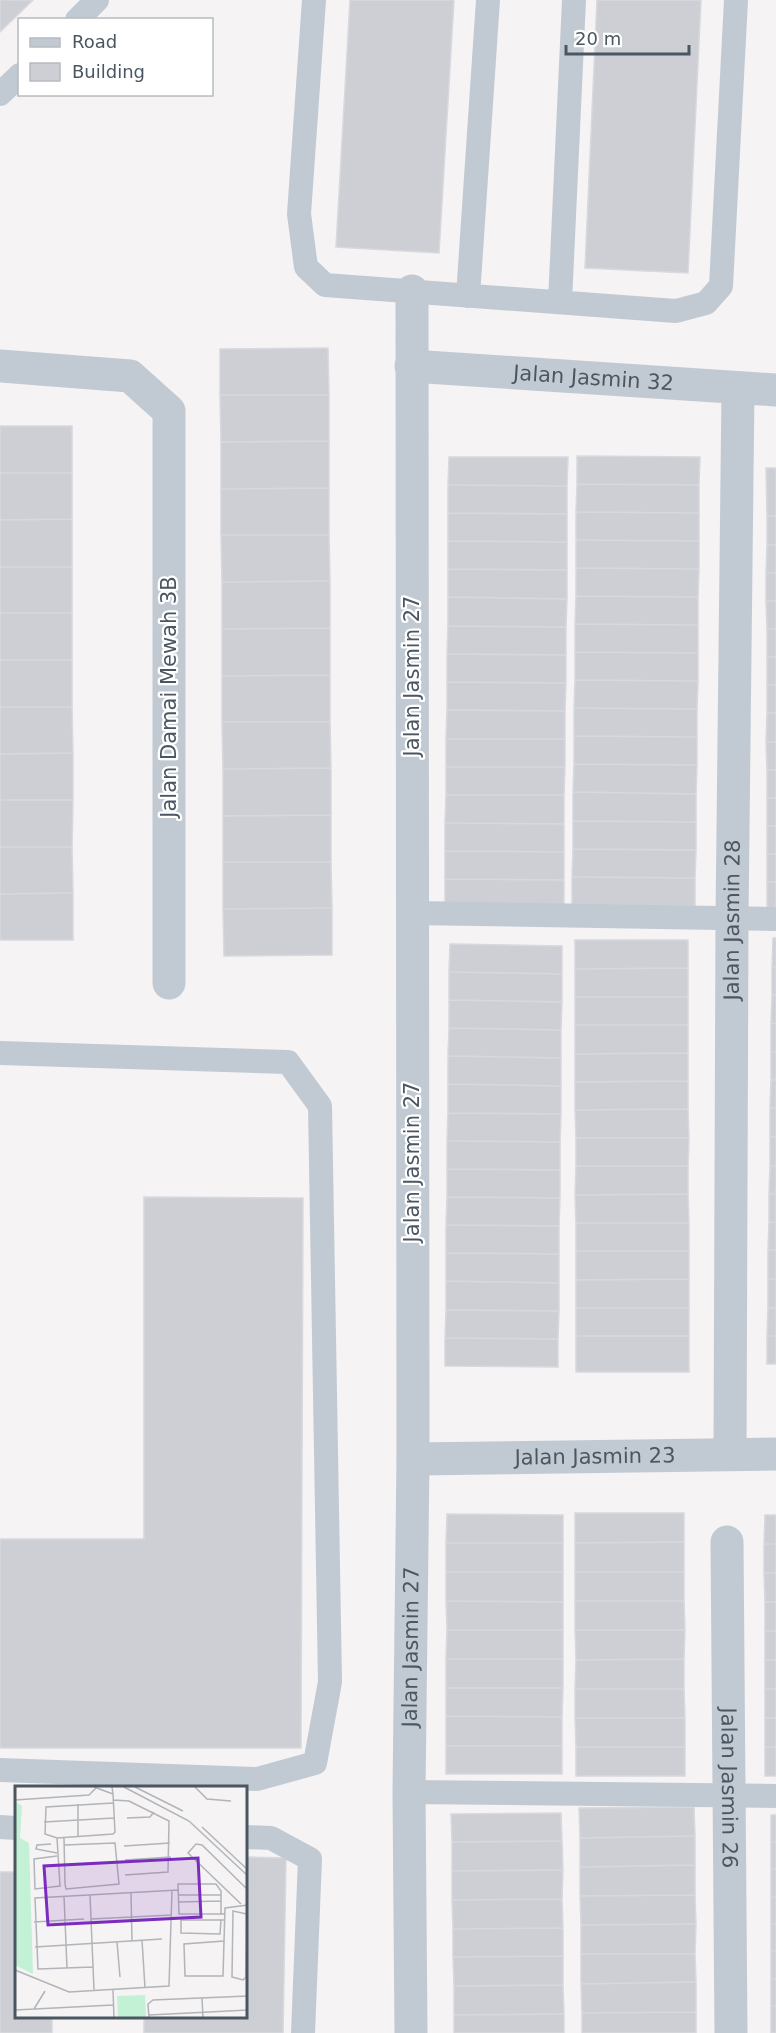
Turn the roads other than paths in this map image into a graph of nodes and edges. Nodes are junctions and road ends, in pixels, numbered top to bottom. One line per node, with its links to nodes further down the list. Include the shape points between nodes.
1 (97, 0): 6 (lane)
2 (314, 0): 9 (lane, via 299,214 306,267 326,285)
3 (488, 0): 10 (lane)
4 (574, 0): 11 (lane)
5 (736, 0): 11 (lane, via 721,286 706,303 676,311)
6 (79, 18)
7 (18, 77): 8 (lane)
8 (0, 94)
9 (412, 291): 10 (lane); 13 (street, Jalan Jasmin 27)
10 (468, 296): 11 (lane)
11 (560, 303)
12 (0, 366): 19 (street, Jalan Damai Mewah 3B, via 130,376 169,411)
13 (411, 366): 14 (street, Jalan Jasmin 32); 16 (street, Jalan Jasmin 27)
14 (738, 388): 15 (street, Jalan Jasmin 32); 17 (street, Jalan Jasmin 28)
15 (776, 390)
16 (412, 913): 17 (lane); 23 (street, Jalan Jasmin 27)
17 (732, 918): 18 (lane); 21 (street, Jalan Jasmin 28)
18 (776, 919)
19 (169, 983)
20 (0, 1053): 25 (lane, via 288,1062 320,1106 330,1682 315,1764 257,1779)
21 (730, 1454): 22 (street, Jalan Jasmin 23); 23 (street, Jalan Jasmin 23)
22 (776, 1454)
23 (413, 1459): 26 (street, Jalan Jasmin 27)
24 (727, 1542): 27 (street, Jalan Jasmin 26)
25 (0, 1770)
26 (409, 1792): 27 (lane); 33 (street, Jalan Jasmin 27)
27 (728, 1795): 28 (lane); 34 (street, Jalan Jasmin 26)
28 (776, 1796)
29 (0, 1827): 30 (lane)
30 (15, 1828)
31 (248, 1837): 32 (lane, via 271,1838 310,1859)
32 (303, 2033)
33 (411, 2033)
34 (731, 2033)

